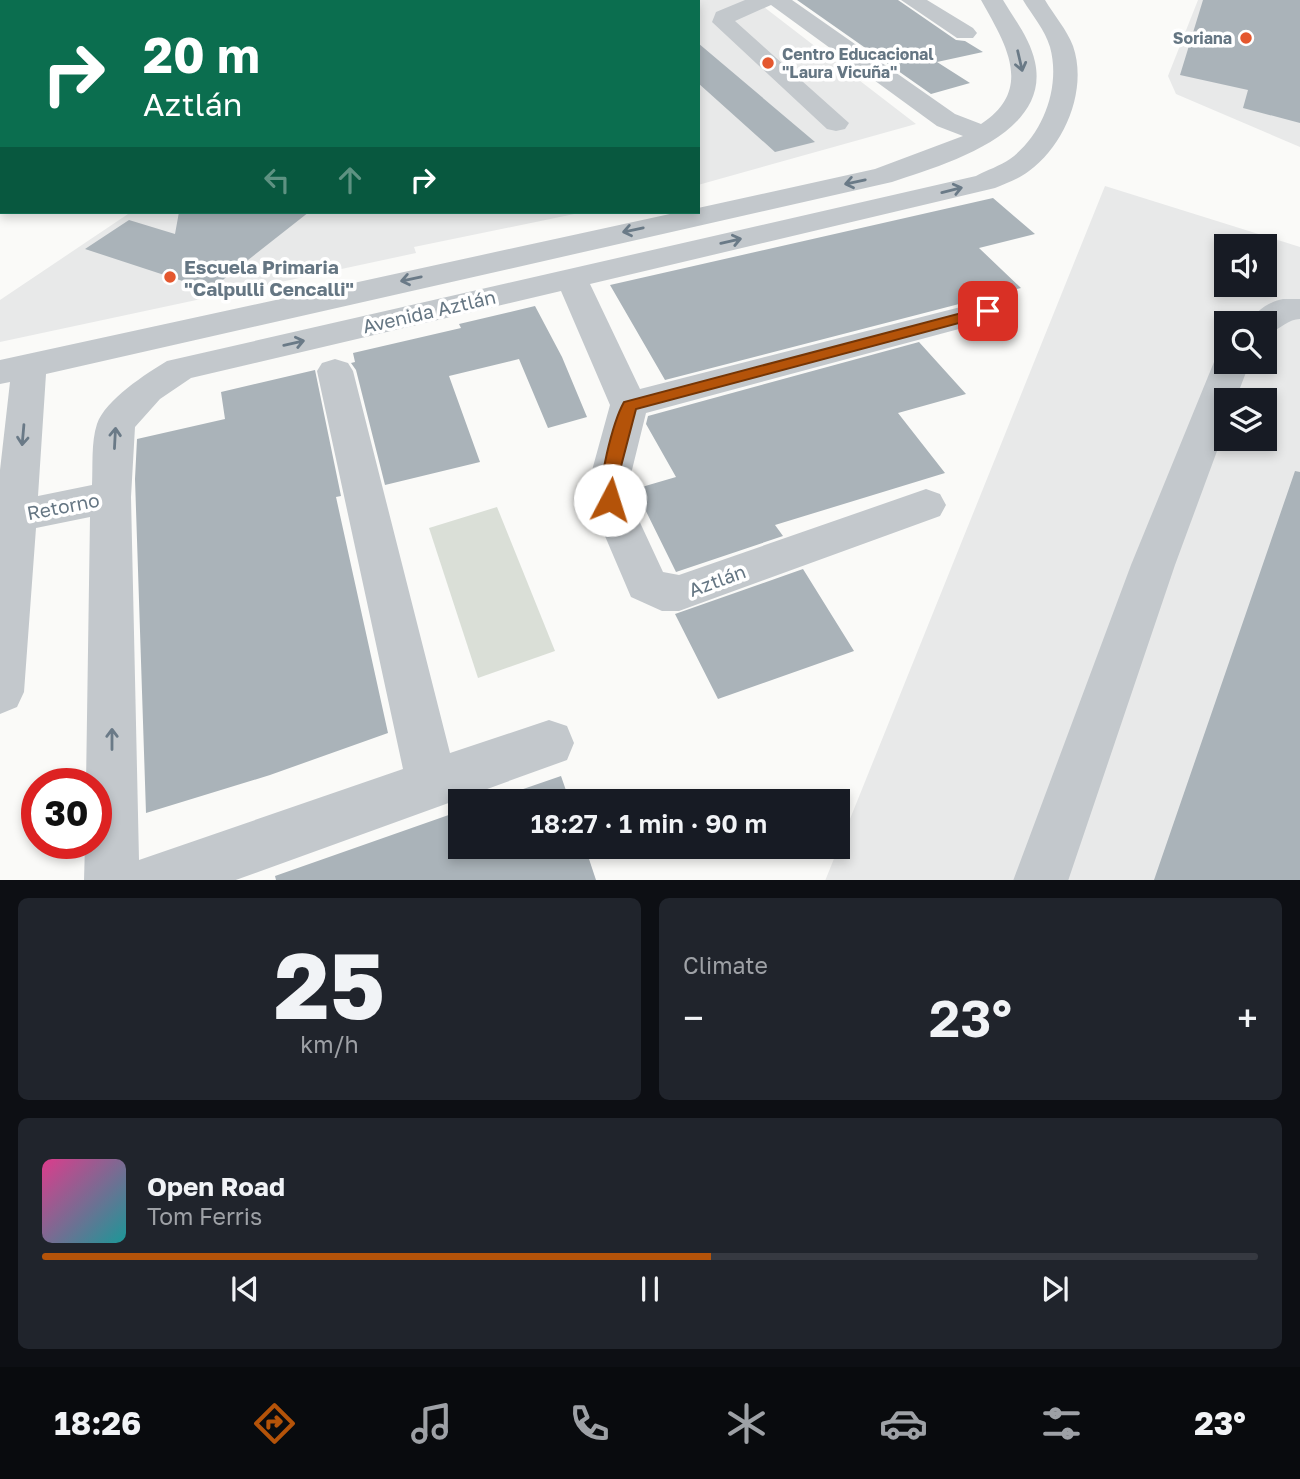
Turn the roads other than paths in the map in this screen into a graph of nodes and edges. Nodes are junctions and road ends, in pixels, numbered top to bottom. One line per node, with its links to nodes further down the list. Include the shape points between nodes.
1 (764, 0): 7 (street, via 724,17 723,22)
2 (778, 0): 8 (street, via 946,120)
3 (912, 0): 6 (street)
4 (992, 0): 8 (street, Avenida Aztlán, one-way to 8, via 1024,68 1018,104)
5 (1034, 0): 9 (street, Avenida Aztlán, one-way to 5, via 985,182 1021,164 1041,145 1060,111 1065,71 1061,46)
6 (965, 33)
7 (836, 124)
8 (984, 135): 13 (street, Avenida Aztlán, one-way to 13, via 957,150 882,176)
9 (571, 278): 13 (street, Avenida Aztlán, one-way to 9); 17 (street)
10 (1300, 309): 12 (street)
11 (988, 311): 17 (street)
12 (1277, 314)
13 (254, 333): 14 (street, Avenida Aztlán); 18 (street, Avenida Aztlán, one-way to 13, via 116,424 147,390)
14 (15, 369): 20 (street, Avenida Aztlán, one-way to 20)
15 (335, 371): 23 (street)
16 (1228, 374): 26 (street, via 1153,565)
17 (629, 405): 19 (street, Aztlán, via 611,474 610,500 647,584 662,593 679,593)
18 (111, 497): 20 (street, Retorno); 24 (street, Avenida Aztlán, one-way to 18)
19 (926, 505)
20 (7, 517): 21 (street, Avenida Aztlán)
21 (0, 692)
22 (549, 743): 23 (street)
23 (432, 783): 25 (street)
24 (112, 880)
25 (155, 880)
26 (1040, 880)

